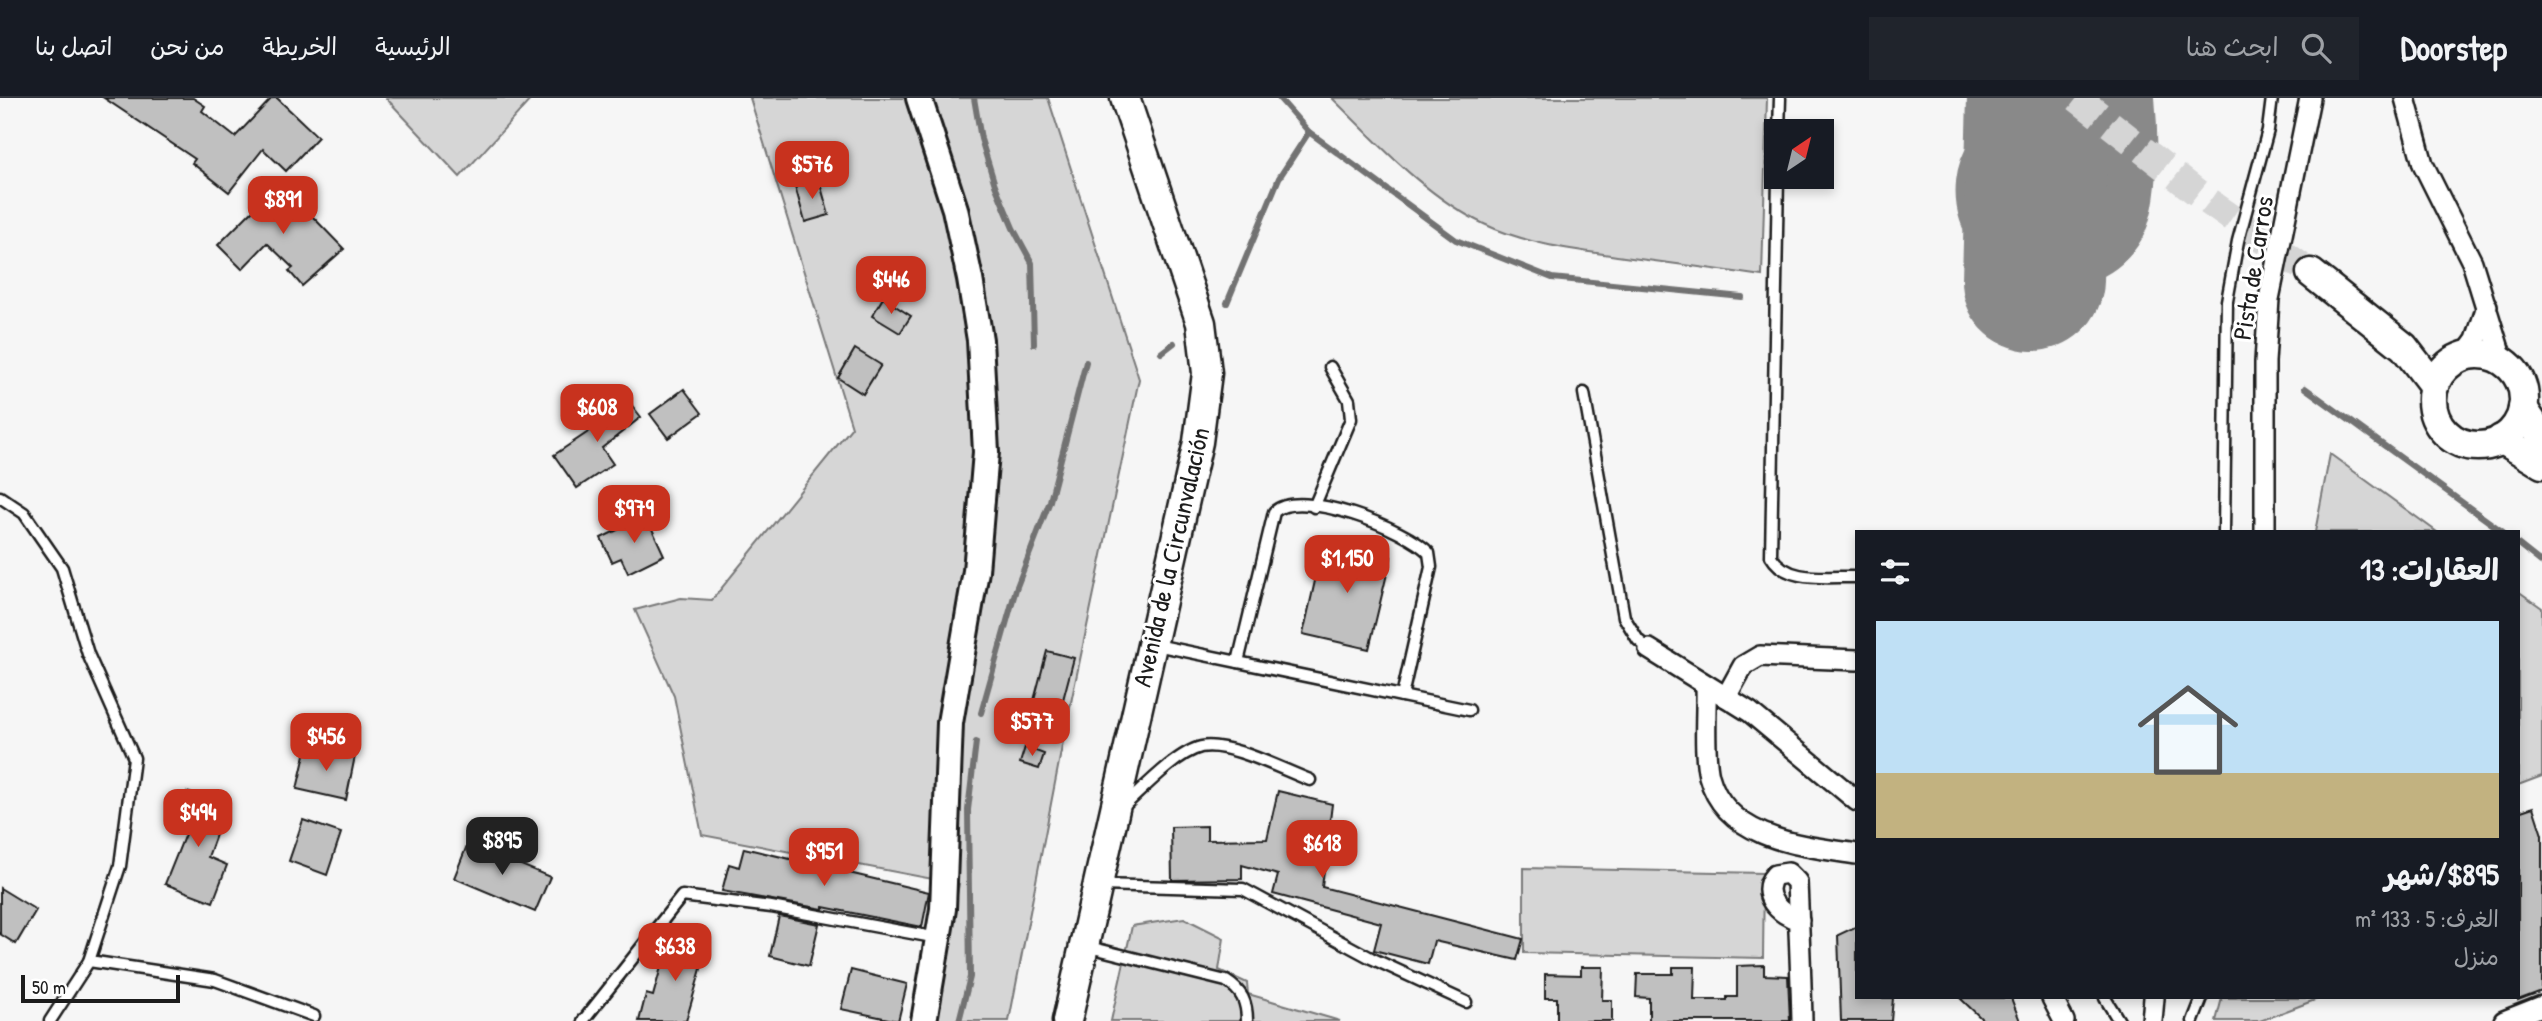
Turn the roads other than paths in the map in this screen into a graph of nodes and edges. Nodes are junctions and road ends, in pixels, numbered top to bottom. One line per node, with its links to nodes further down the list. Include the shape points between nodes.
1 (919, 98): 40 (street, via 955,209 970,279 980,340 986,452 976,571 950,723)
2 (1125, 98): 26 (main road, Avenida de la Circunvalación, via 1201,323 1207,373 1198,442)
3 (1780, 98): 7 (lane)
4 (2272, 98): 23 (lane, via 2227,301)
5 (2310, 98): 24 (street, Pista de Carros, via 2269,299)
6 (2405, 98): 10 (street, via 2423,164 2463,241)
7 (1779, 119)
8 (1778, 189): 25 (lane, via 1771,556 1789,574)
9 (2311, 273): 11 (main road)
10 (2487, 305): 12 (street, via 2480,332); 13 (street)
11 (2404, 347): 12 (main road); 15 (main road)
12 (2458, 359): 13 (main road, via 2491,356); 15 (main road, via 2444,369)
13 (2503, 362): 17 (main road, via 2516,374 2523,390)
14 (1330, 367): 22 (lane, via 1349,400 1351,419)
15 (2434, 386): 19 (main road, via 2433,407 2446,432 2472,445)
16 (1584, 393): 27 (lane, via 1624,617)
17 (2523, 408): 18 (main road); 19 (main road, via 2515,426)
18 (2542, 437)
19 (2501, 439): 20 (main road)
20 (2542, 464)
21 (0, 498): 42 (lane, via 24,513 62,568 88,654 134,758 120,866)
22 (1314, 507): 29 (lane, via 1285,504 1274,512); 31 (lane, via 1346,512 1384,526 1429,553 1432,567)
23 (2224, 530)
24 (2265, 530)
25 (1855, 577)
26 (1152, 644): 29 (lane); 36 (main road, Avenida de la Circunvalación)
27 (1649, 649): 30 (street)
28 (1855, 660): 32 (street, via 1760,656 1744,666)
29 (1238, 662): 31 (lane)
30 (1706, 685): 32 (street); 37 (street, via 1709,775 1732,815 1750,829 1806,846)
31 (1402, 696): 33 (lane)
32 (1726, 697): 35 (street)
33 (1469, 710)
34 (1310, 780): 36 (lane, via 1222,748 1201,747 1158,775)
35 (1855, 799)
36 (1114, 814): 38 (main road, Avenida de la Circunvalación)
37 (1855, 854)
38 (1098, 885): 41 (main road, Avenida de la Circunvalación); 47 (lane, via 1243,889 1371,958)
39 (1799, 920): 55 (street)
40 (940, 938): 51 (lane, via 682,896); 52 (street)
41 (1085, 946): 53 (main road, Avenida de la Circunvalación); 54 (lane, via 1226,981 1242,994)
42 (89, 961): 49 (lane, via 215,980); 50 (lane)
43 (2053, 999): 56 (street)
44 (2106, 999): 57 (lane)
45 (2154, 999): 58 (street)
46 (2202, 999): 59 (lane)
47 (1466, 1002)
48 (2542, 1006): 60 (street)
49 (314, 1016)
50 (50, 1021)
51 (583, 1021)
52 (924, 1021)
53 (1068, 1021)
54 (1247, 1021)
55 (1802, 1021)
56 (2064, 1021)
57 (2119, 1021)
58 (2152, 1021)
59 (2193, 1021)
60 (2504, 1021)

